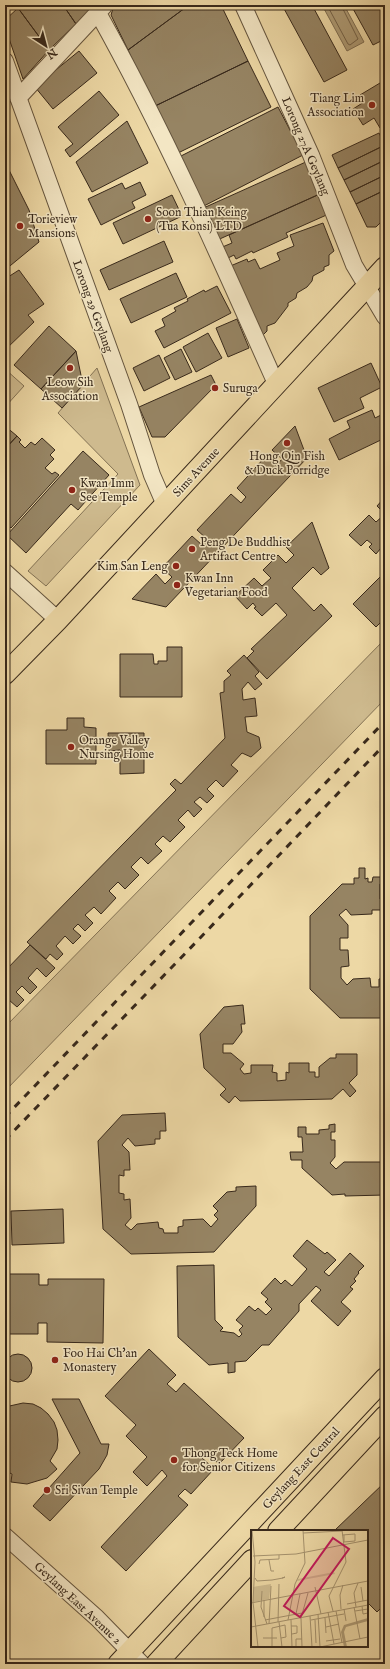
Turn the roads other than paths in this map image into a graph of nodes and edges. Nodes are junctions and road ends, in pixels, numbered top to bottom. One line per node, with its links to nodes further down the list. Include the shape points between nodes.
1 (243, 5): 6 (street, Lorong 27A Geylang, via 309,148 354,265)
2 (102, 9): 4 (street); 8 (street, via 116,45 184,180)
3 (5, 61): 4 (street, Lorong 29 Geylang)
4 (18, 98): 9 (street, Lorong 29 Geylang, via 129,404 152,475)
5 (384, 272): 6 (main road, Sims Avenue)
6 (366, 287): 7 (street, Lorong 27A Geylang); 8 (main road, Sims Avenue)
7 (385, 317)
8 (276, 386): 9 (main road, Sims Avenue)
9 (165, 505): 11 (main road, Sims Avenue)
10 (5, 572): 11 (street)
11 (58, 620): 12 (main road, Sims Avenue)
12 (5, 674)
13 (385, 1378): 18 (main road, Geylang East Central)
14 (385, 1416): 15 (main road)
15 (279, 1530)
16 (7, 1539): 18 (street, Geylang East Avenue 2, via 97,1618)
17 (251, 1561): 19 (main road)
18 (130, 1660)
19 (156, 1664)

